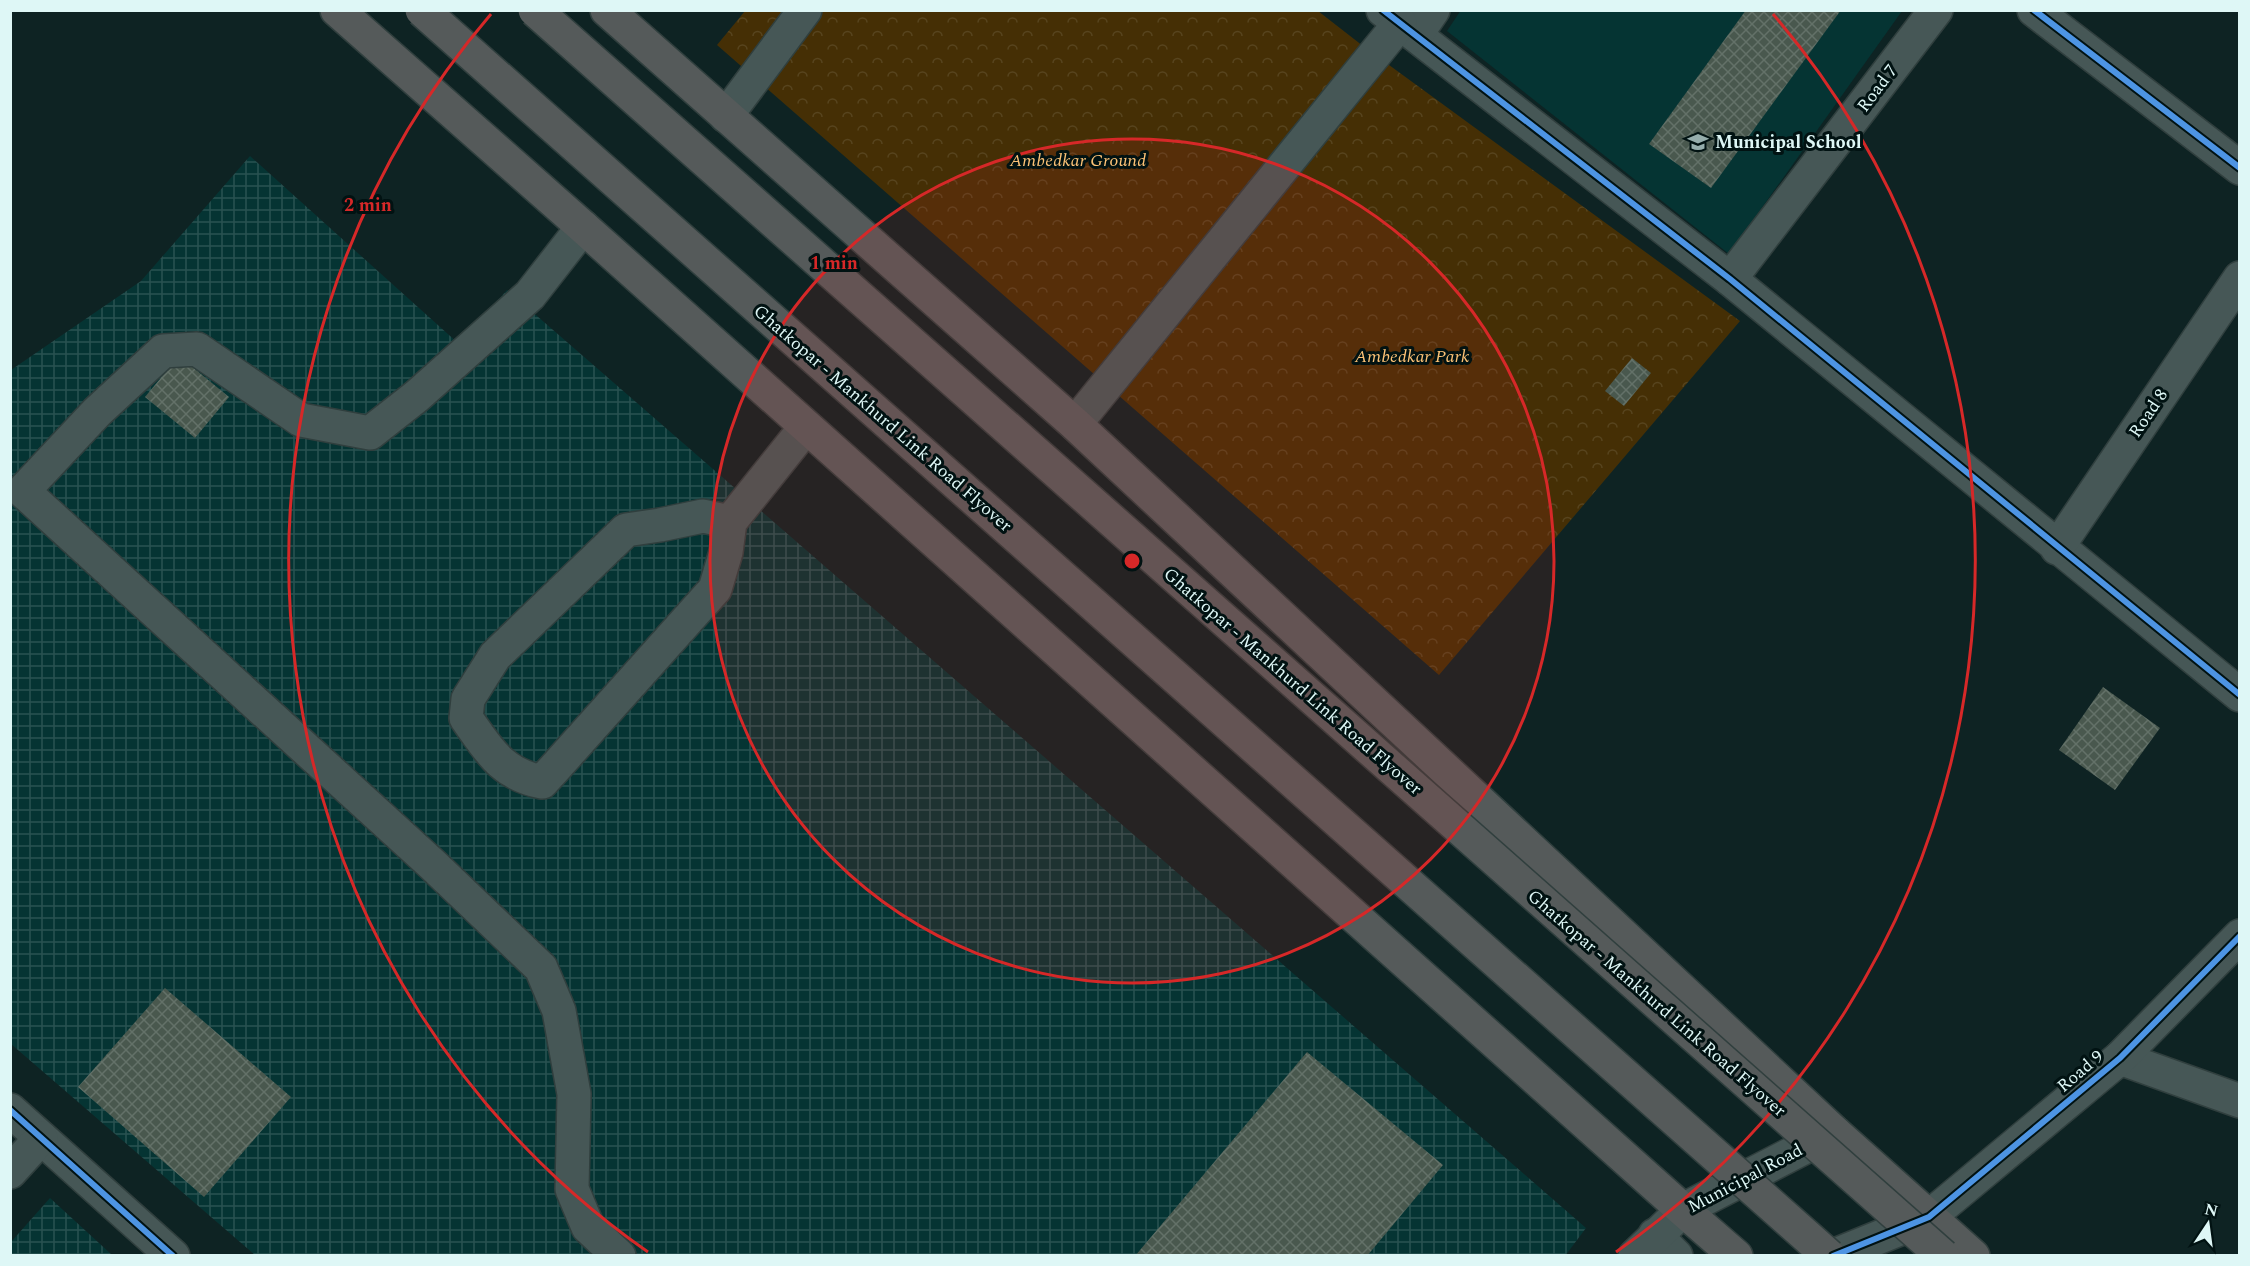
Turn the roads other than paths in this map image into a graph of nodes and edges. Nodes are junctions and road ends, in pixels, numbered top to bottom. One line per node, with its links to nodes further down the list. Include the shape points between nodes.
1 (337, 10): 11 (highway)
2 (422, 10): 32 (highway, Ghatkopar - Mankhurd Link Road Flyover, bridge)
3 (535, 10): 33 (highway, Ghatkopar - Mankhurd Link Road Flyover, bridge)
4 (607, 10): 9 (highway)
5 (805, 10): 9 (street)
6 (1936, 10): 13 (street, Road 7)
7 (2034, 10): 10 (street)
8 (1408, 20): 13 (street); 14 (street)
9 (726, 116): 14 (highway)
10 (2240, 168)
11 (583, 227): 15 (highway); 30 (street, via 530,295 370,433 301,420 197,349 163,351 97,412 23,491 541,968 559,1011 574,1094 572,1188 588,1227)
12 (2240, 278): 17 (street, Road 8)
13 (1730, 279): 17 (street)
14 (1075, 424): 23 (highway)
15 (806, 427): 16 (street); 26 (highway)
16 (730, 522): 16 (street, via 715,589 542,782 496,760 466,718 468,699 495,656 626,530 704,516)
17 (2057, 548): 18 (street)
18 (2240, 695)
19 (2240, 936): 20 (street, Road 9)
20 (2120, 1058): 21 (street); 27 (street, Road 9)
21 (2240, 1101)
22 (10, 1110): 24 (street)
23 (1834, 1132): 26 (street, Municipal Road); 27 (highway)
24 (41, 1138): 25 (street); 29 (street)
25 (10, 1172)
26 (1683, 1210): 28 (street, Municipal Road); 31 (highway)
27 (1929, 1217): 32 (street); 34 (highway)
28 (1655, 1249)
29 (173, 1256)
30 (619, 1256)
31 (1736, 1256)
32 (1831, 1256)
33 (1943, 1256)
34 (1973, 1256)

